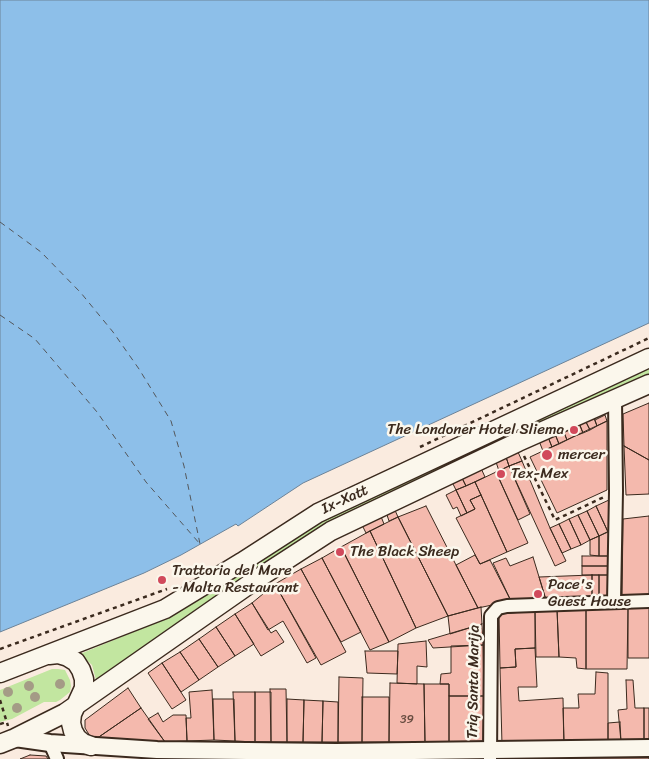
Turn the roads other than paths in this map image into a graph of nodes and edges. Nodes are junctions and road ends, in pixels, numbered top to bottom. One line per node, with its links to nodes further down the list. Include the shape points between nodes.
1 (649, 358): 6 (main road, Ix-Xatt, via 318,512 165,609)
2 (649, 384): 3 (main road, Ix-Xatt)
3 (615, 398): 5 (street); 8 (main road, Ix-Xatt, via 332,531 254,581)
4 (649, 601): 5 (street)
5 (614, 602): 14 (street, Triq Santa Marija, via 507,606 498,608 491,616)
6 (49, 655): 7 (main road, Ix-Xatt); 8 (main road, via 68,657 81,670 84,688)
7 (0, 673)
8 (78, 704): 9 (main road, Ix-Xatt); 11 (main road, via 72,714 73,731 77,738)
9 (8, 741): 10 (street)
10 (50, 743): 11 (street); 16 (street)
11 (90, 746): 13 (street)
12 (649, 748): 14 (street)
13 (160, 754): 15 (street)
14 (490, 754): 15 (street)
15 (336, 755)
16 (57, 759)

